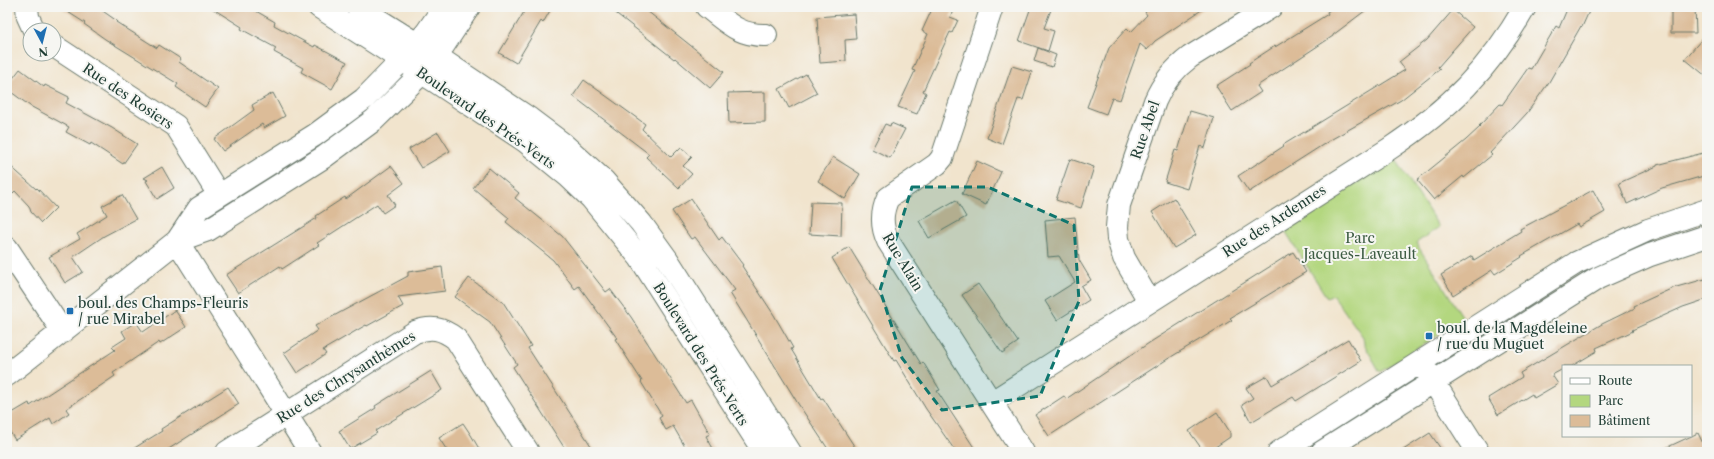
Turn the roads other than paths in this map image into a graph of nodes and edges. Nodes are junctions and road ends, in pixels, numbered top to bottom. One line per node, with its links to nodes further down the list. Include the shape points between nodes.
1 (27, 7): 10 (street)
2 (319, 7): 15 (street, Boulevard des Prés-Verts)
3 (358, 7): 12 (street, Boulevard des Prés-Verts)
4 (444, 7): 12 (street)
5 (469, 7): 14 (street)
6 (707, 7): 11 (street, via 739,31)
7 (992, 7): 27 (street, Rue Alain, via 942,158 888,198 882,216 884,233 888,241)
8 (1271, 7): 22 (street, Rue Abel, via 1190,57 1161,88 1155,101 1119,205 1117,227 1124,258)
9 (1525, 7): 22 (street, Rue des Ardennes, via 1474,80 1448,106 1389,149)
10 (30, 22)
11 (766, 35)
12 (416, 44): 14 (street, Boulevard des Prés-Verts); 15 (street)
13 (62, 51): 17 (street, Rue des Rosiers, via 176,126)
14 (436, 56): 16 (street); 33 (street, Boulevard des Prés-Verts, via 562,143 616,194 667,259)
15 (402, 60): 16 (street, Boulevard des Prés-Verts); 17 (street, via 364,99 332,124)
16 (422, 73): 20 (street, via 378,116 330,153 208,230); 32 (street, Boulevard des Prés-Verts, via 539,152 577,184 601,209 640,258)
17 (219, 195): 20 (street, via 199,208)
18 (1707, 210): 24 (street, via 1648,230 1576,263)
19 (1707, 236): 26 (street, via 1650,255 1598,278)
20 (177, 241): 23 (street); 28 (street)
21 (7, 248): 23 (street)
22 (1149, 301): 27 (street, Rue des Ardennes)
23 (63, 332): 25 (street)
24 (1421, 362): 26 (street); 35 (street)
25 (7, 375)
26 (1433, 382): 36 (street); 37 (street)
27 (992, 402): 34 (street, Rue Alain)
28 (286, 415): 29 (street, Rue des Chrysanthèmes); 30 (street); 31 (street, Rue des Chrysanthèmes, via 415,332 438,328 456,339)
29 (228, 452)
30 (310, 452)
31 (528, 452)
32 (764, 452)
33 (790, 452)
34 (1023, 452)
35 (1279, 452)
36 (1322, 452)
37 (1478, 452)

